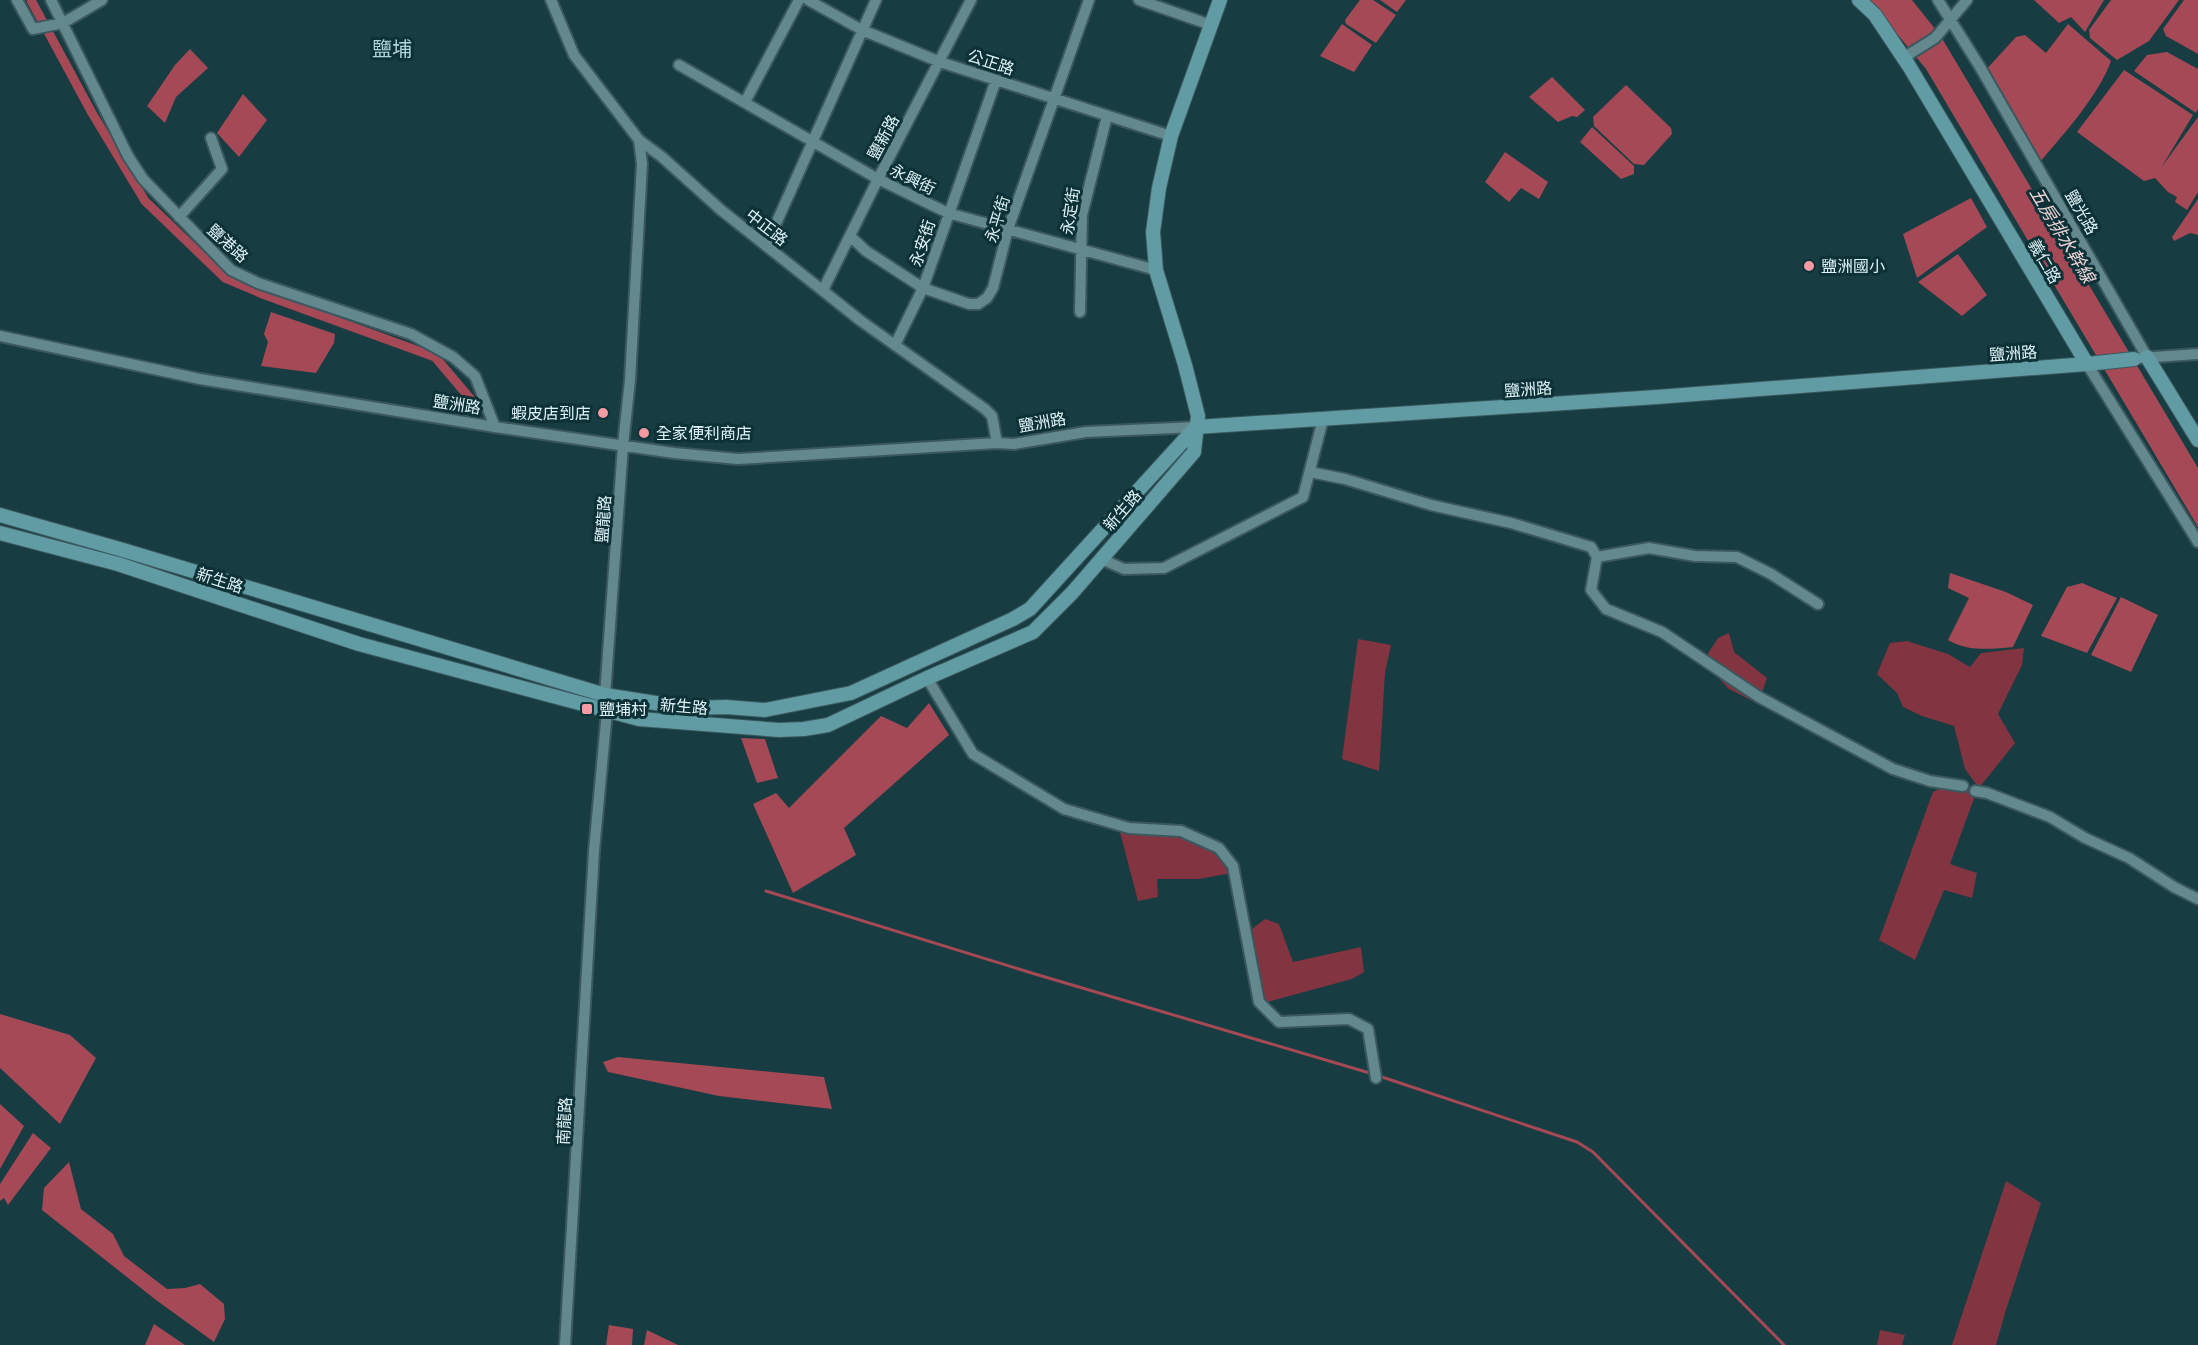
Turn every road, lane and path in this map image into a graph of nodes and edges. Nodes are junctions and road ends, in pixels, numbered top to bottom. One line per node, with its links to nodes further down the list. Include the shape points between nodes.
1 (17, 0): 16 (street, via 33,29)
2 (51, 0): 16 (street, 鹽港路)
3 (102, 0): 16 (street)
4 (551, 0): 28 (street, 中正路, via 574,56)
5 (799, 0): 24 (street)
6 (808, 0): 18 (street, 公正路)
7 (876, 0): 18 (street)
8 (971, 0): 20 (street, 鹽新路)
9 (1089, 0): 23 (street, 永平街)
10 (1139, 0): 17 (street)
11 (1220, 0): 17 (street, 新生路)
12 (1859, 0): 19 (street, 義仁路)
13 (1938, 0): 15 (street, 鹽光路)
14 (1966, 0): 15 (street)
15 (1950, 21): 19 (street, via 1935,38); 44 (street, 鹽光路, via 1980,67)
16 (62, 23): 32 (street, 鹽港路, via 128,156 143,179)
17 (1211, 25): 26 (street, 新生路)
18 (862, 30): 20 (street, 公正路); 29 (street)
19 (1907, 56): 45 (street, 義仁路)
20 (940, 62): 22 (street, 公正路); 30 (street, 鹽新路)
21 (679, 65): 24 (street, 永興街)
22 (996, 80): 23 (street, 公正路); 31 (street, 永安街)
23 (1054, 99): 25 (street, 公正路); 33 (street, 永平街)
24 (745, 102): 29 (street, 永興街)
25 (1107, 116): 26 (street, 公正路); 36 (street, 永定街, via 1085,199)
26 (1171, 136): 37 (street, 新生路, via 1153,232)
27 (211, 138): 32 (street, via 222,169)
28 (639, 140): 35 (street, 中正路); 51 (street, 鹽龍路, via 642,164)
29 (812, 141): 30 (street, 永興街); 35 (street)
30 (878, 179): 31 (street, 永興街); 34 (street, 鹽新路)
31 (948, 213): 33 (street, 永興街); 38 (street, 永安街)
32 (179, 217): 47 (street, 鹽港路, via 231,270 258,283 411,334 453,357 475,376)
33 (1008, 229): 36 (street, 永興街); 38 (street, 永平街, via 987,298 969,304)
34 (850, 236): 38 (street, 永平街); 39 (street, 鹽新路)
35 (765, 246): 39 (street, 中正路)
36 (1081, 250): 37 (street, 永興街); 40 (street, 永定街)
37 (1156, 270): 48 (street, 新生路, via 1196,405)
38 (922, 288): 42 (street, 永安街)
39 (823, 290): 42 (street, 中正路)
40 (1080, 312)
41 (0, 336): 47 (street, 鹽洲路, via 200,379)
42 (895, 345): 50 (street, 中正路, via 986,409 992,416)
43 (2198, 354): 44 (street)
44 (2141, 358): 45 (street, 鹽洲路); 49 (street, 鹽光路)
45 (2093, 364): 46 (street, 鹽洲路); 55 (street, 義仁路)
46 (1323, 419): 48 (street, 鹽洲路); 52 (street)
47 (495, 427): 51 (street, 鹽洲路)
48 (1196, 427): 50 (street, 鹽洲路, via 1086,432 1014,444); 57 (street, 新生路, via 1194,452); 60 (street, 新生路, via 1030,609 871,684 851,693 765,710 687,708)
49 (2198, 440)
50 (997, 443): 51 (street, 鹽洲路, via 738,459)
51 (623, 445): 60 (street, 鹽龍路)
52 (1310, 472): 56 (street, via 1511,523 1591,547); 57 (street, via 1303,497 1164,568 1124,570)
53 (0, 515): 60 (street, 新生路)
54 (0, 533): 61 (street, 新生路, via 118,564 359,644)
55 (2198, 542)
56 (1597, 557): 58 (street, via 1649,548 1695,556 1737,557); 62 (street, via 1591,590 1606,609 1662,632 1759,697 1893,769)
57 (1101, 559): 59 (street, 新生路, via 1033,632)
58 (1818, 604)
59 (927, 678): 61 (street, 新生路, via 828,724 804,729 650,720); 66 (street, via 973,754 1064,808 1129,828 1181,831 1219,848 1233,866 1259,1002 1279,1022 1349,1019 1368,1029)
60 (605, 694): 61 (street, 鹽龍路)
61 (607, 711): 64 (street, 鹽龍路)
62 (1963, 786)
63 (1975, 791): 65 (street, via 2050,817)
64 (592, 899): 67 (street, 南龍路)
65 (2198, 899)
66 (1376, 1078)
67 (566, 1345)

